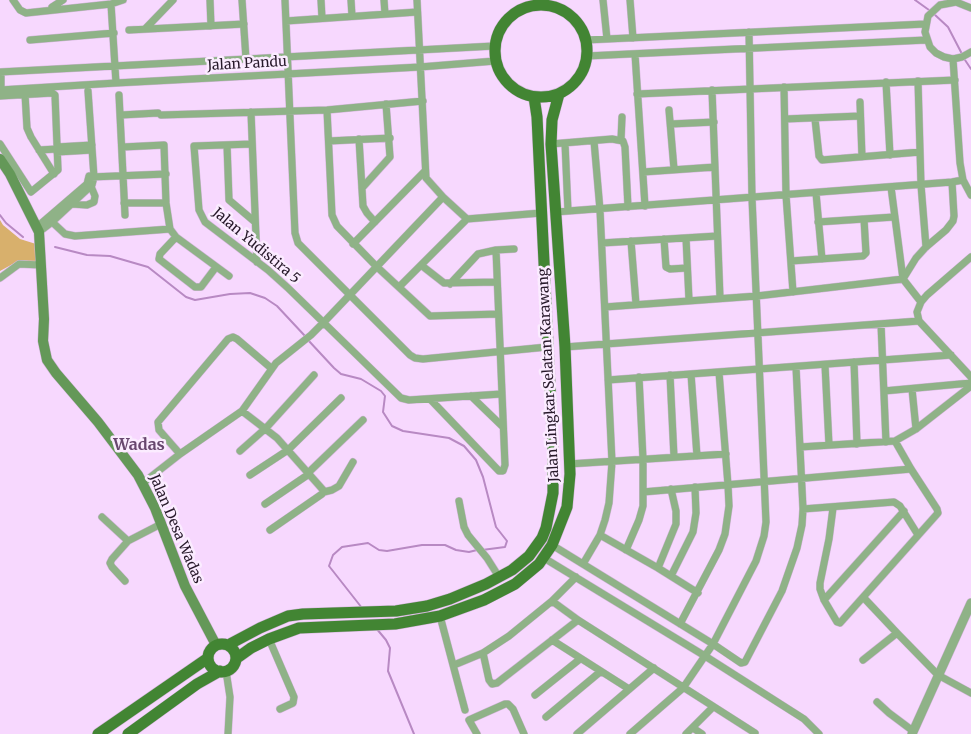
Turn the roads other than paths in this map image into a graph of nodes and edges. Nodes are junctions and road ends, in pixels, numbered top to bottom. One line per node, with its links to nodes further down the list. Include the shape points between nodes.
1 (13, 0): 19 (street, via 26,13)
2 (47, 0): 19 (street)
3 (63, 0): 19 (street)
4 (173, 0): 28 (street)
5 (210, 0): 27 (street)
6 (242, 0): 25 (street)
7 (285, 0): 24 (street)
8 (321, 0): 23 (street)
9 (351, 0): 22 (street)
10 (384, 0): 21 (street)
11 (416, 0): 20 (street)
12 (603, 0): 33 (street)
13 (631, 0): 32 (street)
14 (121, 1): 16 (street)
15 (551, 3): 17 (main road); 35 (main road, via 573,18)
16 (111, 4): 19 (street); 30 (street)
17 (526, 4): 37 (main road, via 499,30)
18 (971, 8): 26 (street, via 948,2 933,10)
19 (53, 9)
20 (417, 12): 21 (street); 39 (street)
21 (385, 14): 22 (street)
22 (352, 16): 23 (street)
23 (322, 18): 24 (street)
24 (286, 21): 43 (street)
25 (244, 24): 27 (street); 44 (street)
26 (926, 24): 31 (street); 36 (street)
27 (211, 26): 28 (street)
28 (145, 29): 29 (street)
29 (129, 30)
30 (114, 32): 34 (street); 47 (street)
31 (748, 32): 32 (street); 38 (street)
32 (632, 38): 33 (street)
33 (606, 39): 35 (street)
34 (30, 40)
35 (586, 40): 42 (main road)
36 (926, 40): 38 (street); 45 (street, via 936,53)
37 (494, 46): 39 (street, Jalan Pandu); 46 (main road)
38 (750, 48): 41 (street); 56 (street)
39 (418, 49): 43 (street, Jalan Pandu); 48 (street)
40 (971, 52): 45 (street)
41 (635, 54): 42 (street); 61 (street)
42 (587, 56): 60 (main road, via 577,80)
43 (287, 57): 44 (street, Jalan Pandu); 50 (street)
44 (246, 59): 47 (street, Jalan Pandu)
45 (952, 59): 51 (street)
46 (495, 61): 48 (street, Jalan Pandu); 64 (main road, via 509,86)
47 (115, 66): 49 (street, Jalan Pandu); 54 (street)
48 (420, 67): 50 (street, Jalan Pandu); 65 (street)
49 (0, 72): 58 (street)
50 (287, 75): 54 (street, Jalan Pandu); 70 (street)
51 (955, 80): 52 (street); 105 (street)
52 (918, 81): 53 (street); 93 (street)
53 (886, 82): 55 (street); 94 (street)
54 (116, 83): 58 (street, Jalan Pandu)
55 (784, 87): 56 (street); 75 (street)
56 (750, 88): 57 (street); 114 (street)
57 (712, 90): 61 (street); 77 (street)
58 (0, 92): 59 (street)
59 (25, 94): 91 (street, via 55,95); 92 (street, via 27,128)
60 (559, 94): 64 (main road); 87 (main road, Jalan Lingkar Selatan Karawang, via 552,120)
61 (637, 94): 100 (street)
62 (119, 95): 72 (street)
63 (87, 98): 90 (street)
64 (534, 98): 124 (main road, Jalan Lingkar Selatan Karawang)
65 (423, 101): 67 (street); 99 (street)
66 (860, 102): 73 (street)
67 (386, 104): 68 (street); 79 (street)
68 (327, 110): 70 (street); 83 (street)
69 (669, 110): 78 (street)
70 (289, 111): 71 (street); 161 (street, via 296,238)
71 (251, 112): 72 (street); 86 (street)
72 (121, 115): 89 (street)
73 (860, 116): 76 (street); 95 (street)
74 (622, 117): 82 (street)
75 (785, 118): 76 (street); 111 (street)
76 (815, 119): 95 (street, via 820,159)
77 (714, 122): 78 (street); 97 (street)
78 (671, 124): 98 (street)
79 (390, 138): 80 (street); 109 (street, via 389,160)
80 (359, 139): 83 (street); 109 (street)
81 (594, 140): 82 (street); 84 (street); 121 (street)
82 (621, 140): 120 (street, via 625,147)
83 (328, 141): 141 (street, via 332,216 336,226)
84 (565, 143): 87 (street); 122 (street)
85 (0, 144): 101 (street, via 31,192)
86 (252, 144): 88 (street); 130 (street)
87 (551, 144): 123 (main road, Jalan Lingkar Selatan Karawang)
88 (227, 145): 130 (street, via 229,200); 148 (street, Jalan Yudistira 5, via 194,146 199,210 202,219)
89 (123, 147): 102 (street, via 164,145); 103 (street)
90 (90, 148): 91 (street); 104 (street)
91 (57, 149): 92 (street); 101 (street, via 58,167)
92 (39, 150): 101 (street)
93 (920, 152): 94 (street); 107 (street)
94 (890, 155): 95 (street)
95 (862, 157)
96 (0, 159): 133 (main road, Jalan Desa Wadas)
97 (715, 167): 98 (street); 116 (street)
98 (674, 168): 100 (street)
99 (424, 172): 113 (street); 131 (street)
100 (643, 172): 119 (street)
101 (54, 174)
102 (166, 174): 103 (street); 118 (street)
103 (124, 176): 104 (street); 117 (street)
104 (91, 180): 115 (street); 115 (street, via 94,202 87,205)
105 (963, 180): 106 (street); 112 (street)
106 (952, 182): 107 (street); 142 (street, via 953,221)
107 (921, 185): 108 (street); 142 (street)
108 (891, 187): 110 (street); 126 (street)
109 (362, 188): 131 (street, via 365,209)
110 (816, 193): 111 (street); 132 (street)
111 (786, 195): 114 (street); 147 (street)
112 (971, 195)
113 (443, 197): 127 (street); 151 (street)
114 (752, 198): 116 (street); 162 (street)
115 (71, 201): 129 (street)
116 (716, 201): 119 (street); 136 (street)
117 (124, 203): 118 (street); 125 (street)
118 (166, 203): 134 (street)
119 (645, 206): 120 (street)
120 (628, 208): 121 (street)
121 (600, 210): 122 (street); 140 (street)
122 (568, 211): 123 (street)
123 (555, 212): 175 (main road, Jalan Lingkar Selatan Karawang)
124 (541, 213): 127 (street); 174 (main road, Jalan Lingkar Selatan Karawang)
125 (125, 215)
126 (894, 217): 128 (street); 156 (street)
127 (467, 219): 150 (street)
128 (864, 219): 132 (street); 146 (street, via 864,255)
129 (50, 220): 133 (street); 134 (street, via 65,234 75,236)
130 (255, 222): 148 (street)
131 (376, 222): 141 (street)
132 (818, 222): 146 (street)
133 (38, 230): 149 (main road, Jalan Desa Wadas)
134 (170, 230): 135 (street)
135 (176, 236): 152 (street); 152 (street, via 159,259 195,287 204,283)
136 (717, 236): 137 (street); 163 (street)
137 (686, 238): 138 (street); 153 (street)
138 (664, 239): 139 (street); 153 (street, via 666,267)
139 (631, 241): 140 (street); 166 (street)
140 (602, 243): 167 (street)
141 (354, 244): 151 (street)
142 (926, 247): 156 (street)
143 (514, 249): 144 (street)
144 (496, 250): 157 (street); 158 (street, via 481,252 474,257)
145 (971, 257): 165 (street)
146 (822, 259): 147 (street)
147 (791, 261): 160 (street)
148 (257, 262): 170 (street, Jalan Yudistira 5)
149 (41, 265): 155 (street, via 19,264); 225 (main road, Jalan Desa Wadas, via 43,341 47,360)
150 (421, 265): 158 (street, via 442,282); 159 (street)
151 (376, 266): 159 (street); 161 (street)
152 (216, 267): 154 (street)
153 (687, 268): 164 (street)
154 (228, 276)
155 (0, 278)
156 (903, 279): 160 (street); 165 (street)
157 (497, 282): 158 (street); 168 (street)
158 (450, 284)
159 (399, 287): 168 (street, via 430,316)
160 (793, 292): 162 (street)
161 (349, 295): 170 (street); 176 (street, via 415,358)
162 (757, 296): 163 (street); 172 (street)
163 (720, 298): 164 (street)
164 (689, 300): 166 (street)
165 (921, 302): 169 (street)
166 (636, 304): 167 (street)
167 (605, 306): 173 (street)
168 (498, 314): 176 (street)
169 (919, 321): 171 (street); 177 (street)
170 (324, 322): 182 (street); 197 (street, Jalan Yudistira 5, via 397,395 409,400)
171 (881, 324): 172 (street); 178 (street)
172 (758, 333): 173 (street); 183 (street)
173 (606, 344): 175 (street); 190 (street)
174 (547, 347): 176 (street); 199 (main road, Jalan Lingkar Selatan Karawang)
175 (565, 347): 198 (main road, Jalan Lingkar Selatan Karawang)
176 (500, 352): 194 (street)
177 (951, 355): 178 (street); 189 (street)
178 (882, 360): 179 (street); 193 (street)
179 (854, 362): 180 (street); 207 (street)
180 (825, 364): 181 (street); 208 (street)
181 (796, 367): 183 (street); 209 (street)
182 (271, 368): 200 (street); 212 (street, via 237,339 228,339 158,422 159,430)
183 (759, 369): 184 (street); 224 (street)
184 (719, 372): 185 (street); 213 (street)
185 (691, 374): 187 (street); 214 (street)
186 (314, 375): 202 (street)
187 (670, 375): 188 (street); 215 (street)
188 (639, 377): 190 (street); 216 (street)
189 (971, 377)
190 (608, 380): 218 (street)
191 (971, 384): 192 (street); 204 (street)
192 (912, 389): 193 (street); 204 (street)
193 (884, 391): 206 (street)
194 (501, 394): 195 (street, Jalan Yudistira 5); 203 (street)
195 (470, 396): 197 (street, Jalan Yudistira 5); 203 (street)
196 (341, 398): 210 (street)
197 (430, 398): 203 (street, via 502,472 505,465)
198 (568, 406): 199 (main road); 219 (main road, Jalan Lingkar Selatan Karawang)
199 (551, 409): 248 (main road, Jalan Lingkar Selatan Karawang, via 553,493 546,528 529,556)
200 (242, 411): 202 (street); 212 (street)
201 (364, 420): 221 (street)
202 (266, 428): 210 (street); 211 (street)
203 (503, 428)
204 (916, 429): 205 (street)
205 (895, 441): 206 (street); 220 (street)
206 (886, 442): 207 (street)
207 (857, 444): 208 (street)
208 (830, 446): 209 (street)
209 (800, 447): 223 (street)
210 (288, 450): 221 (street); 222 (street)
211 (240, 451)
212 (180, 454): 225 (street)
213 (726, 454): 214 (street); 226 (street)
214 (697, 456): 215 (street)
215 (674, 457): 216 (street)
216 (643, 460): 218 (street); 230 (street)
217 (353, 462): 229 (street, via 338,486)
218 (612, 462): 219 (street); 239 (street, via 607,512)
219 (569, 464): 242 (main road, Jalan Lingkar Selatan Karawang, via 567,507)
220 (910, 470): 223 (street); 240 (street, via 938,512)
221 (309, 474): 229 (street); 232 (street)
222 (250, 476)
223 (802, 479): 224 (street); 234 (street)
224 (764, 482): 226 (street); 262 (street, via 766,522 761,547)
225 (143, 483): 237 (main road, Jalan Desa Wadas)
226 (728, 485): 227 (street); 251 (street, via 724,542)
227 (696, 487): 228 (street); 247 (street, via 693,532)
228 (671, 489): 230 (street); 246 (street, via 676,524)
229 (324, 492): 238 (street)
230 (644, 492): 243 (street, via 642,512)
231 (459, 501): 248 (street, via 466,532)
232 (265, 504)
233 (833, 508): 234 (street); 235 (street, via 890,502 898,504); 253 (street, via 820,583)
234 (804, 509): 262 (street, via 790,570 747,661 743,664)
235 (904, 512): 240 (street); 253 (street)
236 (102, 518): 241 (street)
237 (161, 524): 241 (street); 263 (main road, Jalan Desa Wadas, via 185,586)
238 (270, 530)
239 (600, 535): 243 (street); 245 (street)
240 (918, 535): 252 (street)
241 (128, 541): 250 (street, via 110,563)
242 (552, 545): 244 (main road, Jalan Lingkar Selatan Karawang); 245 (street)
243 (626, 550): 246 (street)
244 (544, 558): 249 (street); 256 (main road, Jalan Lingkar Selatan Karawang, via 509,588)
245 (583, 564): 258 (street)
246 (658, 568): 247 (street)
247 (671, 576): 251 (street)
248 (499, 577): 264 (main road, Jalan Lingkar Selatan Karawang, via 427,606 288,616)
249 (576, 577): 254 (street); 266 (street)
250 (125, 581)
251 (698, 594): 258 (street)
252 (864, 598): 253 (street, via 840,623); 259 (street)
253 (824, 600)
254 (552, 601): 257 (street); 265 (street)
255 (971, 603): 275 (street)
256 (440, 616): 260 (main road, Jalan Lingkar Selatan Karawang, via 379,625 298,628); 271 (street)
257 (578, 620): 261 (street); 272 (street)
258 (680, 624): 262 (street)
259 (897, 633): 270 (street); 275 (street)
260 (269, 639): 268 (main road, Jalan Lingkar Selatan Karawang); 282 (street, via 294,697 293,703)
261 (552, 640): 265 (street, via 492,684); 269 (street)
262 (713, 644): 266 (street)
263 (216, 645): 264 (main road); 267 (main road)
264 (228, 645): 268 (main road)
265 (483, 653): 271 (street)
266 (705, 656): 276 (street); 297 (street, via 804,719)
267 (208, 658): 273 (main road, via 212,667); 288 (main road)
268 (236, 658): 273 (main road, via 232,668)
269 (580, 659): 274 (street); 279 (street)
270 (863, 660)
271 (454, 665): 283 (street)
272 (654, 668): 276 (street); 277 (street)
273 (223, 671): 289 (main road, via 197,684); 290 (street, via 230,697)
274 (600, 672): 277 (street); 284 (street)
275 (938, 675): 278 (street); 287 (street)
276 (682, 688): 281 (street); 294 (street)
277 (629, 690): 293 (street)
278 (971, 693)
279 (535, 695)
280 (877, 702): 287 (street)
281 (713, 707): 285 (street); 286 (street)
282 (280, 709)
283 (466, 710)
284 (546, 717)
285 (693, 728): 295 (street); 296 (street)
286 (755, 733)
287 (912, 733)
288 (98, 734)
289 (128, 734)
290 (228, 734)
291 (477, 734): 292 (street, via 469,720 508,704 513,708)
292 (524, 734)
293 (577, 734)
294 (630, 734)
295 (686, 734)
296 (702, 734)
297 (819, 734)

